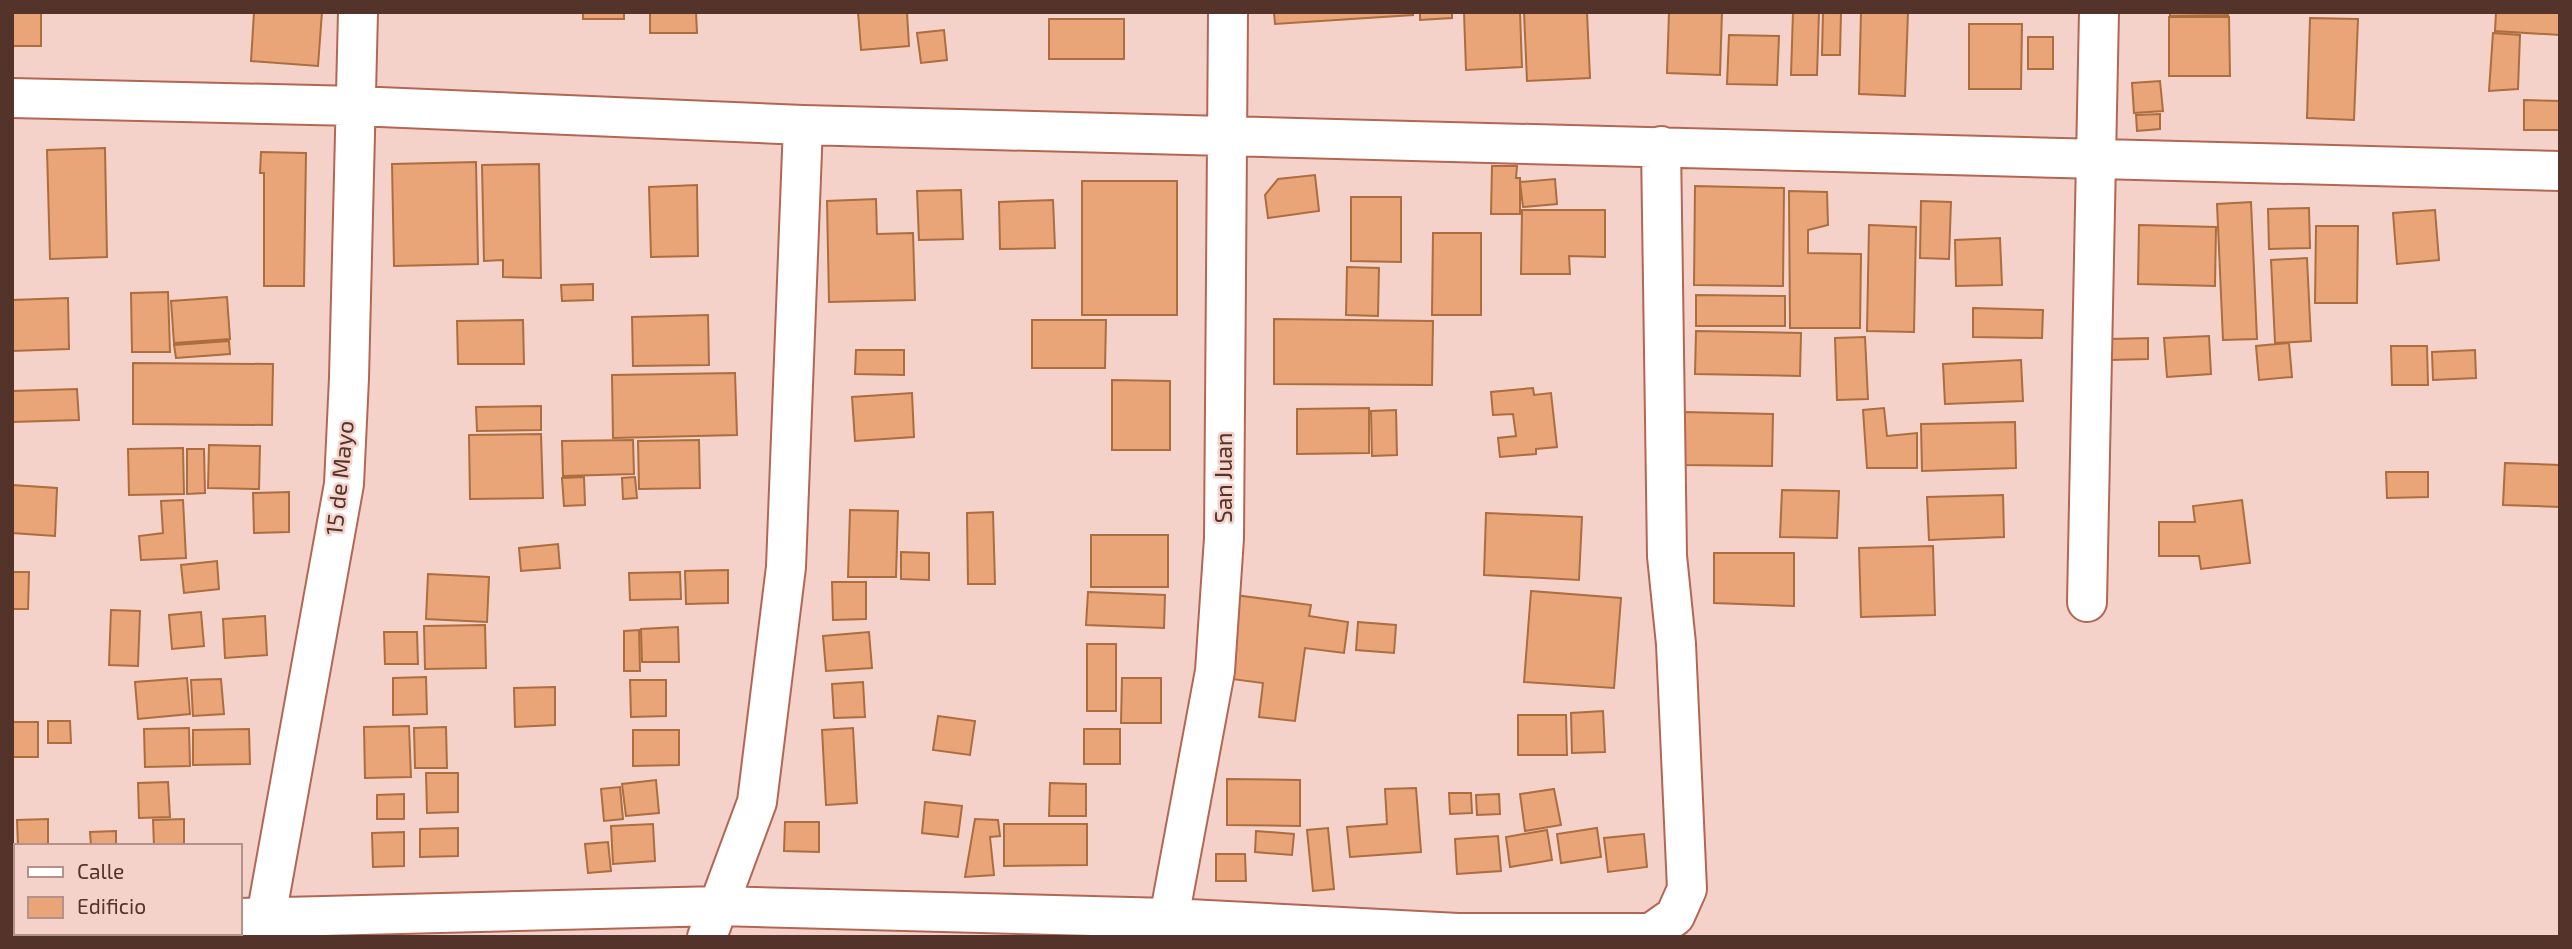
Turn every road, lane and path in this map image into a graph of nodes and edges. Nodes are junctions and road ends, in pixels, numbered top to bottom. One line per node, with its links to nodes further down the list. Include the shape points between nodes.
1 (358, 12): 5 (street, 15 de Mayo)
2 (1228, 12): 7 (street, San Juan)
3 (2099, 12): 9 (street)
4 (12, 98): 5 (street)
5 (356, 106): 6 (street); 13 (street, 15 de Mayo, via 344,484)
6 (803, 125): 7 (street); 12 (street, via 786,568 757,802)
7 (1227, 135): 8 (street); 14 (street, San Juan, via 1224,538 1215,671)
8 (1661, 146): 9 (street); 15 (street, via 1667,556 1676,644 1687,889 1675,916 1651,933)
9 (2096, 161): 10 (street); 11 (street)
10 (2560, 172)
11 (2087, 602)
12 (713, 921): 13 (street); 14 (street)
13 (255, 924)
14 (1166, 927): 15 (street)
15 (1457, 935)

